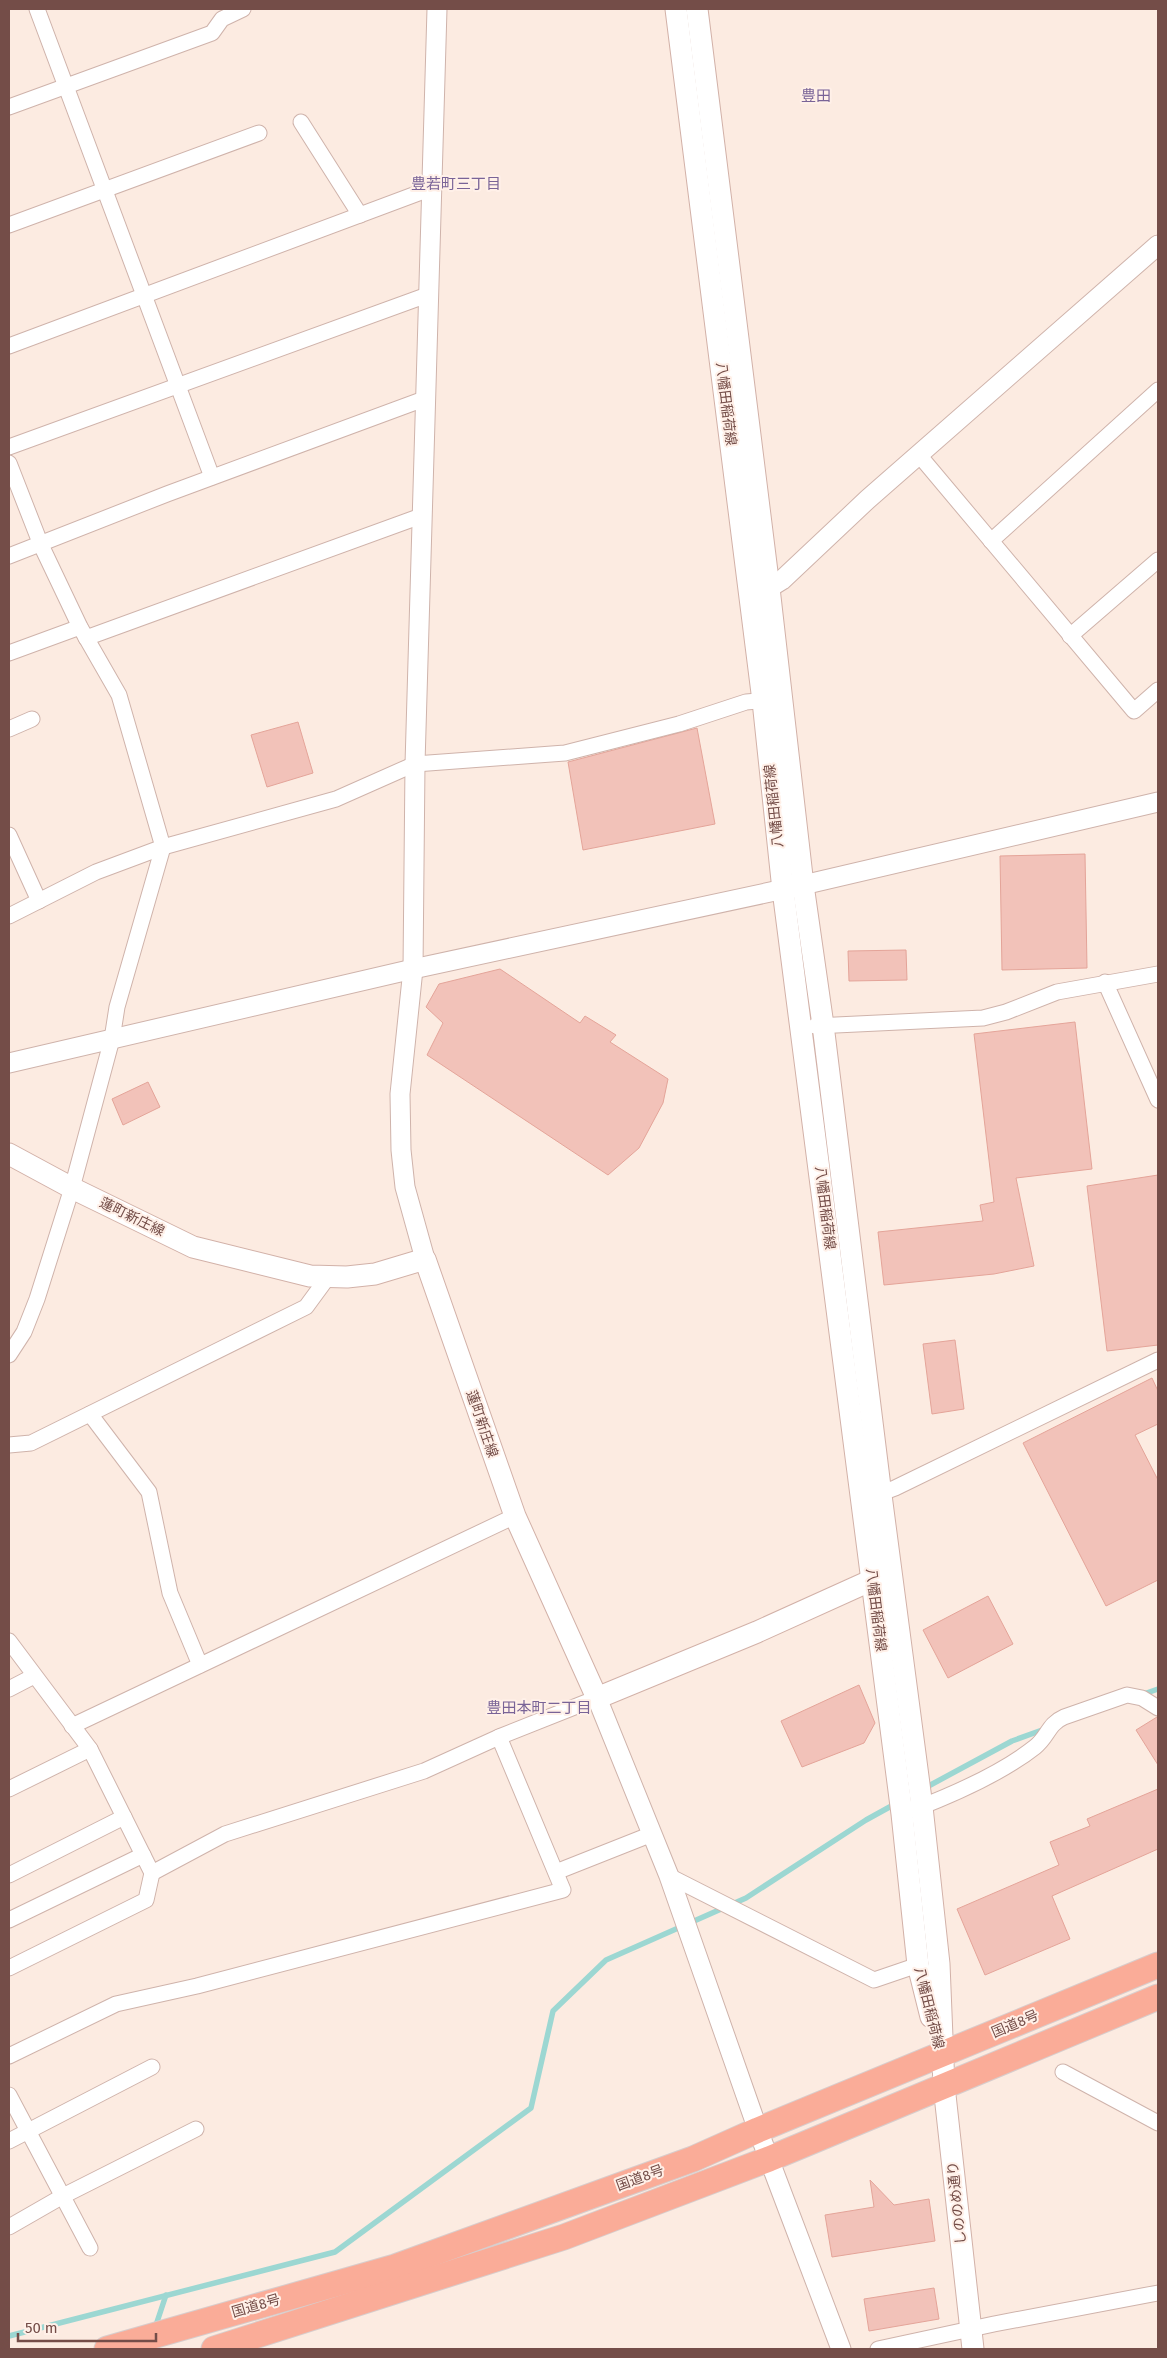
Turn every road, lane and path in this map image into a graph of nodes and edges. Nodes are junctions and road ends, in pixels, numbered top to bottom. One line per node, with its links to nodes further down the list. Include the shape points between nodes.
1 (38, 9): 6 (street)
2 (242, 9): 6 (street, via 222,19 212,33)
3 (437, 9): 10 (street)
4 (676, 9): 31 (main road, 八幡田稲荷線)
5 (697, 9): 30 (main road, 八幡田稲荷線)
6 (66, 85): 7 (street); 11 (street)
7 (9, 107)
8 (301, 122): 12 (street)
9 (259, 133): 11 (street)
10 (432, 188): 12 (street); 16 (street)
11 (106, 190): 13 (street); 15 (street)
12 (360, 215): 15 (street)
13 (9, 225)
14 (1158, 245): 22 (street)
15 (145, 294): 17 (street); 18 (street)
16 (430, 294): 18 (street); 20 (street)
17 (9, 346)
18 (177, 387): 21 (street); 24 (street)
19 (1158, 390): 26 (street)
20 (424, 398): 24 (street); 25 (street)
21 (9, 447)
22 (918, 456): 26 (street); 30 (street, via 782,580)
23 (9, 463): 27 (street)
24 (212, 477): 27 (street)
25 (421, 516): 32 (street); 39 (street)
26 (991, 541): 33 (street)
27 (41, 544): 28 (street); 32 (street)
28 (9, 556)
29 (1158, 560): 33 (street)
30 (769, 588): 31 (street); 36 (main road, 八幡田稲荷線)
31 (749, 596): 36 (main road, 八幡田稲荷線)
32 (83, 633): 34 (street); 42 (street, via 119,695)
33 (1070, 636): 35 (street, via 1134,711)
34 (9, 653)
35 (1158, 690)
36 (772, 699): 39 (street, via 746,702 679,724 566,753); 43 (main road, 八幡田稲荷線)
37 (32, 718): 38 (street)
38 (9, 730)
39 (414, 764): 42 (street, via 336,799); 46 (street)
40 (1158, 802): 43 (street)
41 (9, 835): 44 (street)
42 (163, 847): 44 (street, via 96,872); 51 (street, via 117,1007)
43 (793, 888): 46 (street); 49 (main road, 八幡田稲荷線); 50 (main road, 八幡田稲荷線)
44 (38, 901): 45 (street)
45 (9, 916)
46 (413, 969): 51 (street); 56 (street, via 400,1094 401,1150 406,1187)
47 (1158, 974): 48 (street)
48 (1105, 982): 49 (street, via 1057,992 983,1018); 53 (street)
49 (824, 1025): 50 (street); 62 (main road, 八幡田稲荷線)
50 (801, 1027): 62 (main road, 八幡田稲荷線)
51 (112, 1039): 52 (street); 55 (street)
52 (9, 1063)
53 (1158, 1100)
54 (9, 1154): 55 (main road, 蓮町新庄線)
55 (72, 1188): 57 (main road, 蓮町新庄線, via 192,1247 310,1276); 58 (street, via 37,1299 24,1332)
56 (425, 1260): 57 (main road, 蓮町新庄線, via 375,1274); 63 (main road, 蓮町新庄線)
57 (328, 1277): 60 (street, via 306,1307)
58 (9, 1355)
59 (1158, 1360): 62 (street)
60 (90, 1414): 61 (street, via 31,1443); 66 (street, via 149,1492 170,1593)
61 (9, 1445)
62 (872, 1497): 64 (main road, 八幡田稲荷線)
63 (515, 1516): 66 (street); 69 (main road, 蓮町新庄線)
64 (882, 1579): 69 (main road); 75 (main road, 八幡田稲荷線); 76 (main road, 八幡田稲荷線)
65 (9, 1641): 67 (street)
66 (200, 1665): 71 (street)
67 (34, 1676): 68 (street); 71 (street)
68 (9, 1689)
69 (596, 1698): 72 (street); 78 (street)
70 (1158, 1708): 75 (street, via 1142,1698 1127,1695 1054,1721 1037,1746 960,1791)
71 (72, 1726): 73 (street)
72 (498, 1737): 80 (street); 81 (street, via 424,1771 224,1834)
73 (90, 1749): 74 (street); 77 (street)
74 (9, 1789)
75 (922, 1806): 76 (street); 90 (main road, 八幡田稲荷線, via 939,1964)
76 (902, 1814): 86 (main road, 八幡田稲荷線)
77 (124, 1817): 79 (street); 82 (street)
78 (652, 1834): 80 (street); 83 (street)
79 (142, 1855): 81 (street); 84 (street)
80 (556, 1872): 89 (street, via 563,1890 197,1986 116,2004)
81 (152, 1873): 87 (street, via 146,1900)
82 (9, 1875)
83 (669, 1876): 86 (street, via 874,1980); 97 (street)
84 (9, 1920)
85 (1158, 1964): 90 (highway, 国道8号)
86 (918, 1965): 90 (main road, 八幡田稲荷線)
87 (9, 1968)
88 (1158, 1997): 93 (highway, 国道8号)
89 (9, 2056)
90 (941, 2056): 93 (main road, しののめ通り); 97 (highway, 国道8号)
91 (152, 2067): 98 (street)
92 (1063, 2072): 95 (street)
93 (944, 2086): 100 (highway, 国道8号); 105 (main road, しののめ通り)
94 (9, 2095): 98 (street)
95 (1158, 2123)
96 (196, 2129): 101 (street)
97 (758, 2130): 100 (street); 106 (highway, 国道8号, via 693,2159 395,2267)
98 (28, 2131): 99 (street); 101 (street)
99 (9, 2141)
100 (769, 2159): 107 (highway, 国道8号, via 564,2237); 108 (street)
101 (63, 2196): 102 (street); 103 (street)
102 (9, 2227)
103 (90, 2248)
104 (1158, 2294): 105 (street)
105 (972, 2340): 109 (street)
106 (107, 2349)
107 (214, 2349)
108 (841, 2349)
109 (878, 2349)

